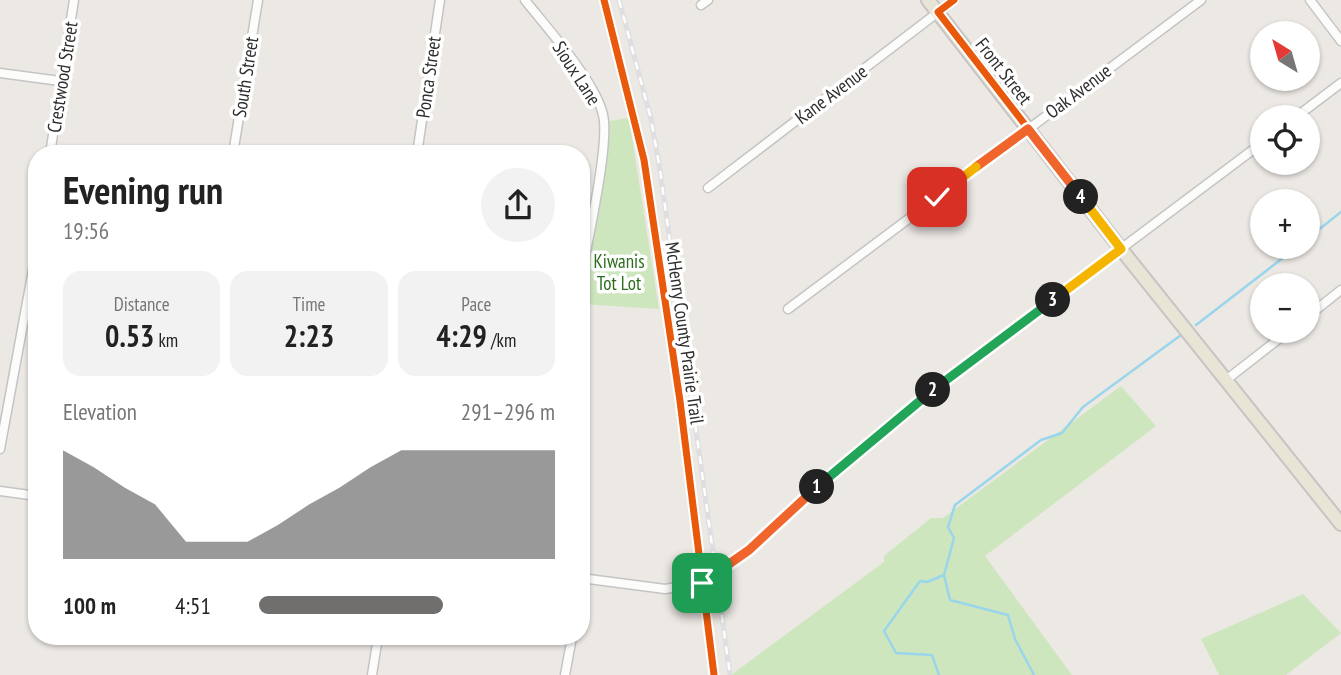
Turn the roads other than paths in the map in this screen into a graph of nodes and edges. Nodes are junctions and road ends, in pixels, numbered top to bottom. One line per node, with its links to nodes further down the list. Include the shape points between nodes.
1 (74, 0): 12 (street, Crestwood Street)
2 (258, 0): 17 (street, South Street)
3 (440, 0): 18 (street, Ponca Street)
4 (526, 0): 21 (street, Sioux Lane, via 586,81 603,114 604,140)
5 (928, 0): 9 (main road, Front Street)
6 (954, 0): 9 (street, Kane Avenue)
7 (1201, 0): 15 (street, Oak Avenue)
8 (1310, 0): 10 (street)
9 (938, 12): 15 (main road, Front Street); 20 (street, Kane Avenue)
10 (1341, 41)
11 (0, 73): 12 (street)
12 (60, 81): 16 (street, Crestwood Street)
13 (1341, 83): 14 (street)
14 (1312, 105)
15 (1028, 129): 22 (main road, Front Street); 26 (street, Oak Avenue)
16 (51, 145)
17 (234, 145)
18 (418, 145)
19 (1250, 152): 22 (street)
20 (708, 188)
21 (590, 224)
22 (1121, 249): 28 (main road, Front Street); 33 (street, via 906,410 717,575 702,583 666,589)
23 (1341, 290): 25 (street)
24 (28, 297): 29 (street)
25 (1320, 307)
26 (788, 309)
27 (1274, 343): 28 (street)
28 (1226, 380): 32 (main road, Front Street)
29 (0, 449)
30 (0, 491): 31 (street)
31 (28, 495)
32 (1341, 524)
33 (590, 582)
34 (377, 645): 36 (street)
35 (571, 645): 37 (street)
36 (372, 675)
37 (565, 675)

